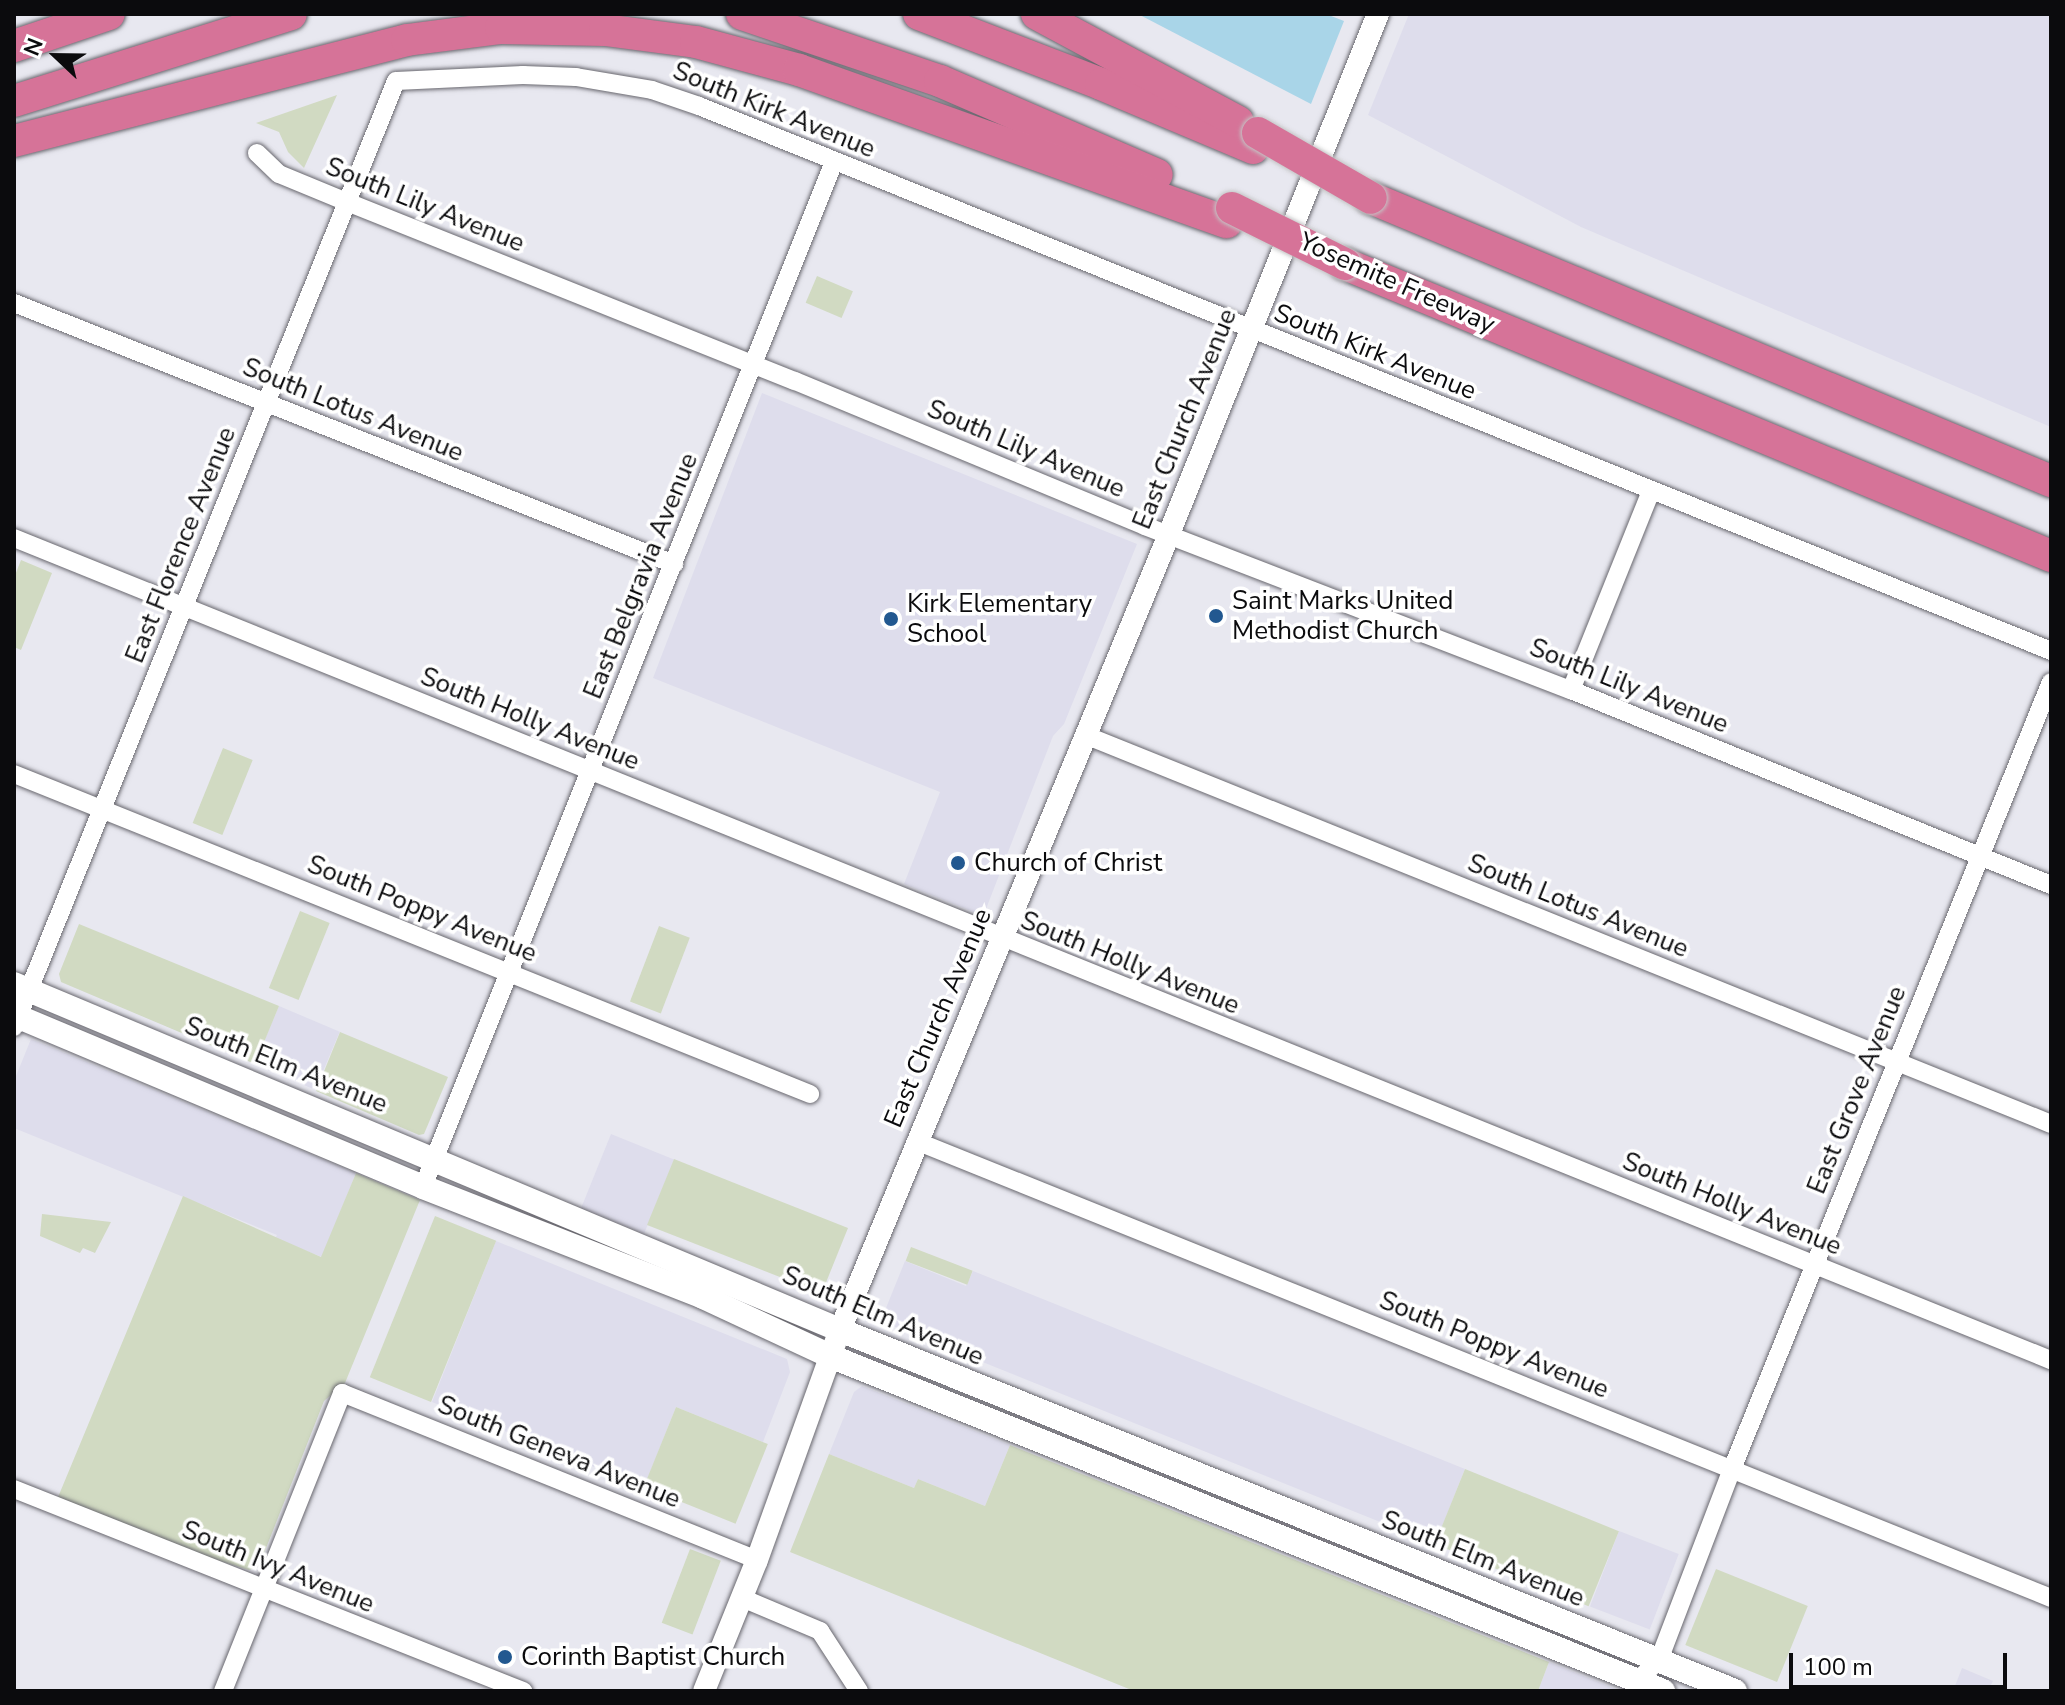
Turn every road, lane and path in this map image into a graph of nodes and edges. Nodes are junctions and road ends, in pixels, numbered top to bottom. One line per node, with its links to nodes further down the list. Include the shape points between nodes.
1 (109, 14): 7 (highway)
2 (291, 14): 9 (highway)
3 (744, 14): 15 (highway, Yosemite Freeway, via 940,81)
4 (919, 14): 11 (highway)
5 (1037, 14): 11 (highway)
6 (1378, 14): 17 (street, East Church Avenue)
7 (14, 46)
8 (396, 81): 13 (street, South Kirk Avenue, via 523,75 618,83 699,106); 14 (street, East Florence Avenue)
9 (14, 101)
10 (14, 141): 15 (highway, via 407,40 501,28 605,30 696,42 786,66)
11 (1255, 141): 20 (highway, bridge, via 1371,198)
12 (257, 153): 14 (street, South Lily Avenue, via 279,174)
13 (834, 162): 17 (street, South Kirk Avenue); 18 (street, East Belgravia Avenue)
14 (347, 202): 18 (street, South Lily Avenue); 19 (street, East Florence Avenue)
15 (1230, 215): 22 (highway, Yosemite Freeway, bridge)
16 (14, 303): 19 (street, South Lotus Avenue)
17 (1251, 330): 21 (street, South Kirk Avenue); 23 (street, East Church Avenue)
18 (754, 364): 23 (street, South Lily Avenue); 26 (street, East Belgravia Avenue)
19 (266, 404): 26 (street, South Lotus Avenue); 28 (street, East Florence Avenue)
20 (2043, 477)
21 (1651, 491): 29 (street, South Kirk Avenue); 31 (street)
22 (1906, 498): 25 (highway, Yosemite Freeway); 27 (highway)
23 (1169, 534): 31 (street, South Lily Avenue); 32 (street, East Church Avenue)
24 (14, 538): 28 (street, South Holly Avenue)
25 (2051, 556)
26 (674, 564): 33 (street, East Belgravia Avenue)
27 (2051, 571)
28 (184, 607): 33 (street, South Holly Avenue); 35 (street, East Florence Avenue)
29 (2051, 651)
30 (2051, 682): 36 (street, East Grove Avenue)
31 (1571, 690): 36 (street, South Lily Avenue)
32 (1085, 735): 38 (street, East Church Avenue); 42 (street, South Lotus Avenue)
33 (590, 771): 38 (street, South Holly Avenue); 39 (street, East Belgravia Avenue)
34 (14, 774): 35 (street, South Poppy Avenue)
35 (101, 810): 39 (street, South Poppy Avenue); 40 (street, East Florence Avenue)
36 (1980, 856): 37 (street, South Lily Avenue); 42 (street, East Grove Avenue)
37 (2051, 885)
38 (1001, 939): 45 (street, East Church Avenue); 48 (street, South Holly Avenue)
39 (510, 971): 43 (street, South Poppy Avenue); 46 (street, East Belgravia Avenue)
40 (22, 987): 41 (street, East Florence Avenue); 46 (main road, South Elm Avenue)
41 (15, 1020): 47 (main road)
42 (1897, 1062): 44 (street, South Lotus Avenue); 48 (street, East Grove Avenue)
43 (810, 1094)
44 (2051, 1124)
45 (916, 1141): 49 (street, East Church Avenue); 52 (street, South Poppy Avenue)
46 (435, 1157): 47 (street, East Belgravia Avenue); 49 (main road, South Elm Avenue)
47 (423, 1187): 50 (main road, via 703,1297)
48 (1814, 1265): 51 (street, South Holly Avenue); 52 (street, East Grove Avenue)
49 (840, 1330): 50 (street, East Church Avenue); 58 (main road, South Elm Avenue)
50 (830, 1356): 54 (street, East Church Avenue); 59 (main road)
51 (2051, 1360)
52 (1732, 1469): 57 (street, South Poppy Avenue); 58 (street, East Grove Avenue)
53 (14, 1489): 55 (street, South Ivy Avenue)
54 (757, 1560): 55 (street, South Geneva Avenue, via 342,1393); 56 (street, East Church Avenue)
55 (263, 1591): 60 (street); 61 (street, South Ivy Avenue)
56 (742, 1598): 62 (street, East Church Avenue); 63 (street, via 820,1631)
57 (2051, 1598)
58 (1659, 1660): 59 (street, East Grove Avenue); 65 (main road, South Elm Avenue)
59 (1636, 1686): 64 (main road)
60 (223, 1691)
61 (523, 1691)
62 (704, 1691)
63 (859, 1691)
64 (1663, 1691)
65 (1735, 1691)

